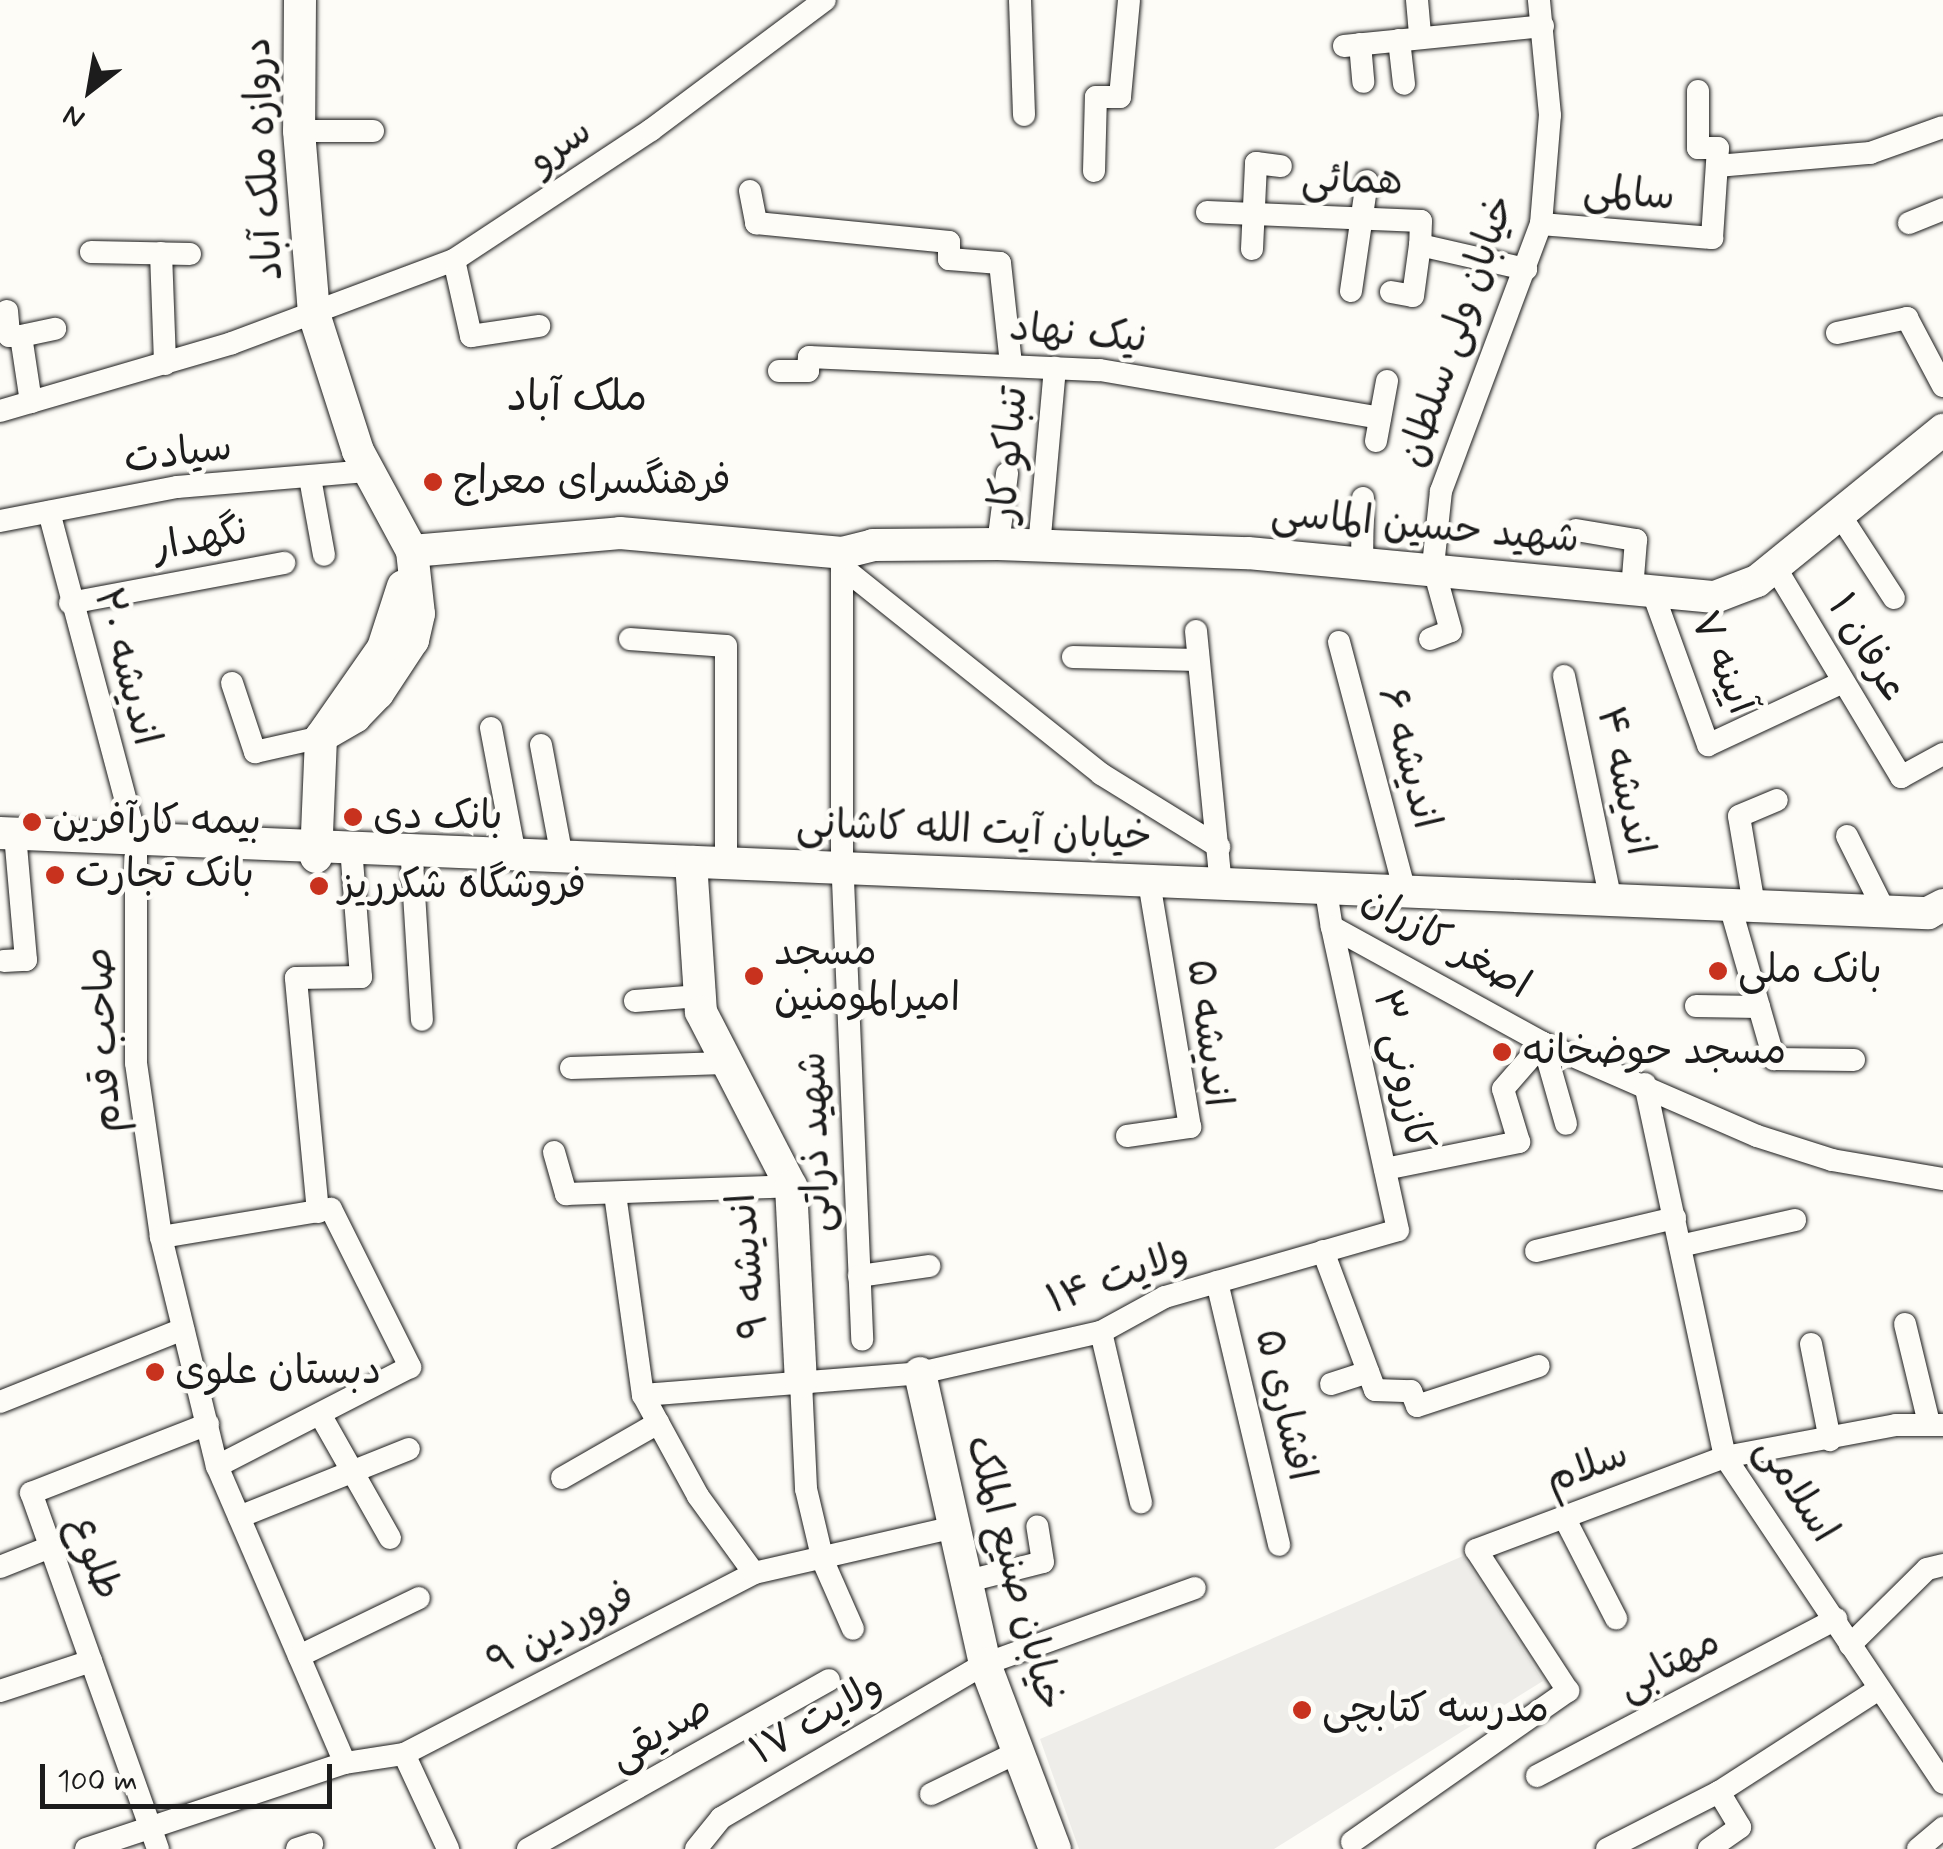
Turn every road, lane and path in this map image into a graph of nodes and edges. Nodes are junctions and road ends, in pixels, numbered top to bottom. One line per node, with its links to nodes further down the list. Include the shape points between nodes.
1 (300, 0): 14 (main road, دروازه ملک آباد)
2 (825, 0): 32 (street, سرو, via 651,130)
3 (1020, 0): 12 (street)
4 (1130, 0): 18 (street, via 1120,97 1096,98)
5 (1416, 0): 8 (street)
6 (1539, 0): 7 (street, خیابان ولی سلطان)
7 (1544, 26): 8 (street); 26 (street, خیابان ولی سلطان, via 1550,115)
8 (1410, 39): 9 (street, via 1352,45); 10 (street)
9 (1363, 82)
10 (1404, 84)
11 (1698, 91): 17 (street, via 1698,148 1718,148)
12 (1024, 115)
13 (1943, 127): 17 (street, via 1870,153)
14 (299, 131): 15 (street); 37 (main road, دروازه ملک آباد)
15 (373, 131)
16 (1281, 166): 23 (street, via 1256,163)
17 (1717, 166): 26 (street, سالمی, via 1712,238)
18 (1094, 171)
19 (1367, 181): 24 (street)
20 (750, 191): 43 (street, via 756,223 949,242 949,260 1000,263)
21 (1943, 209): 25 (street)
22 (1208, 212): 23 (street, همائی)
23 (1254, 214): 24 (street, همائی); 28 (street)
24 (1361, 219): 27 (street, همائی, via 1421,222); 34 (street)
25 (1909, 223)
26 (1541, 224): 33 (street, خیابان ولی سلطان)
27 (1420, 244): 33 (street, همائی); 35 (street, via 1413,296)
28 (1252, 249)
29 (92, 252): 30 (street)
30 (161, 254): 31 (street); 42 (street)
31 (190, 254)
32 (454, 260): 37 (street, سرو); 38 (street, via 470,336)
33 (1526, 268): 66 (street, خیابان ولی سلطان, via 1441,491)
34 (1351, 291)
35 (1391, 292)
36 (7, 311): 41 (street, via 10,336)
37 (314, 314): 42 (street, سرو); 51 (main road, دروازه ملک آباد)
38 (539, 326)
39 (55, 329): 41 (street)
40 (1837, 333): 47 (street, via 1907,318)
41 (21, 336): 48 (street)
42 (165, 364): 48 (street, سرو)
43 (1011, 365): 44 (street, نیک نهاد); 45 (street, نیک نهاد, via 809,357 808,370)
44 (1054, 368): 46 (street, نیک نهاد, via 1182,381 1378,429); 60 (street, تنباکو کار)
45 (780, 371)
46 (1387, 381)
47 (1943, 386)
48 (31, 402): 49 (street, سرو)
49 (0, 411)
50 (1943, 430): 56 (main road, شهید حسین الماسی)
51 (366, 471): 53 (street, سیادت); 61 (main road, دروازه ملک آباد)
52 (1007, 474): 59 (street)
53 (310, 478): 55 (street, سیادت, via 177,488); 62 (street)
54 (1363, 498): 64 (street)
55 (50, 512): 57 (street, سیادت); 70 (street, اندیشه ۲۰)
56 (1840, 515): 67 (main road, شهید حسین الماسی); 69 (street)
57 (0, 522)
58 (1576, 530): 68 (street, via 1636,540)
59 (998, 544): 60 (main road, شهید حسین الماسی); 63 (main road, شهید حسین الماسی, via 874,545)
60 (1039, 547): 64 (main road, شهید حسین الماسی)
61 (412, 550): 63 (main road, شهید حسین الماسی, via 620,532); 81 (main road, via 419,614 413,640 367,705)
62 (324, 555)
63 (842, 560): 88 (street, via 1101,774); 96 (street, شهید ذراتی)
64 (1362, 562): 66 (main road, شهید حسین الماسی)
65 (284, 563): 70 (street, نگهدار)
66 (1433, 566): 68 (main road, شهید حسین الماسی); 73 (street, via 1452,631)
67 (1775, 567): 68 (main road, شهید حسین الماسی, via 1728,596); 78 (street, عرفان ۱)
68 (1642, 592): 78 (street, آیینه ۷, via 1708,745)
69 (1894, 598)
70 (70, 603): 87 (street, اندیشه ۲۰)
71 (1196, 630): 76 (street)
72 (630, 639): 94 (street, via 726,646)
73 (1430, 639)
74 (1339, 642): 99 (street, اندیشه ۶)
75 (1073, 656): 76 (street)
76 (1198, 660): 88 (street)
77 (1564, 676): 100 (street, اندیشه ۴)
78 (1843, 682): 83 (street, عرفان ۱, via 1901,777)
79 (232, 683): 81 (street, via 255,752)
80 (490, 728): 90 (street)
81 (320, 737): 89 (main road)
82 (541, 746): 91 (street)
83 (1943, 754)
84 (1777, 800): 102 (street, via 1739,816)
85 (1847, 836): 103 (street)
86 (5, 841): 87 (main road, خیابان آیت الله کاشانی); 106 (street)
87 (136, 844): 89 (main road, خیابان آیت الله کاشانی); 128 (street, صاحب قدم, via 136,1063)
88 (1219, 846): 97 (street)
89 (316, 852): 90 (main road, خیابان آیت الله کاشانی); 92 (main road, خیابان آیت الله کاشانی)
90 (515, 855): 91 (main road, خیابان آیت الله کاشانی)
91 (562, 857): 95 (main road, خیابان آیت الله کاشانی)
92 (352, 859): 93 (main road, خیابان آیت الله کاشانی); 124 (street, via 361,977 296,978)
93 (412, 862): 95 (main road, خیابان آیت الله کاشانی); 111 (street)
94 (726, 863): 95 (main road, خیابان آیت الله کاشانی); 96 (main road, خیابان آیت الله کاشانی)
95 (692, 868): 96 (main road, خیابان آیت الله کاشانی); 107 (main road, اندیشه ۹)
96 (842, 874): 97 (main road, خیابان آیت الله کاشانی); 98 (main road, خیابان آیت الله کاشانی); 133 (street, شهید ذراتی)
97 (1221, 884): 99 (main road, خیابان آیت الله کاشانی)
98 (1151, 892): 104 (main road, خیابان آیت الله کاشانی); 118 (street, اندیشه ۵, via 1190,1127)
99 (1405, 892): 100 (main road, خیابان آیت الله کاشانی)
100 (1612, 901): 102 (main road, خیابان آیت الله کاشانی)
101 (1943, 906): 103 (main road, خیابان آیت الله کاشانی, via 1928,914)
102 (1743, 910): 103 (main road, خیابان آیت الله کاشانی); 104 (main road, خیابان آیت الله کاشانی); 105 (main road, خیابان آیت الله کاشانی, via 1929,926); 110 (street)
103 (1884, 910)
104 (1330, 912): 112 (street, اصغر کازران); 120 (street, کازرونی ۳)
105 (1943, 933)
106 (15, 960)
107 (700, 996): 108 (street); 114 (main road, اندیشه ۹)
108 (635, 1001)
109 (1696, 1006): 110 (street)
110 (1759, 1007): 113 (street, via 1774,1059)
111 (422, 1020)
112 (1543, 1042): 116 (street, اصغر کازران); 117 (street); 120 (street, via 1503,1089 1519,1142)
113 (1854, 1060)
114 (725, 1063): 115 (street); 122 (main road, اندیشه ۹)
115 (570, 1068)
116 (1646, 1084): 121 (street, اصغر کازران, via 1757,1136 1832,1160); 125 (street, اسلامی)
117 (1566, 1124)
118 (1126, 1136)
119 (554, 1152): 123 (street, via 566,1194)
120 (1385, 1168): 127 (street, کازرونی ۳)
121 (1943, 1179)
122 (791, 1186): 123 (street); 143 (main road, اندیشه ۹)
123 (615, 1194): 145 (street)
124 (318, 1212): 128 (street); 147 (street, via 331,1208 410,1367)
125 (1675, 1218): 129 (street, اسلامی); 131 (street)
126 (1795, 1220): 129 (street)
127 (1398, 1230): 130 (street, ولایت ۱۴)
128 (161, 1237): 136 (street, صاحب قدم)
129 (1680, 1246): 153 (street, اسلامی)
130 (1324, 1251): 134 (street, ولایت ۱۴); 141 (street)
131 (1536, 1251)
132 (929, 1266): 133 (street)
133 (860, 1276): 138 (street, شهید ذراتی)
134 (1216, 1282): 137 (street, ولایت ۱۴, via 1165,1297); 163 (street, افشاری ۵)
135 (1905, 1324): 150 (street)
136 (184, 1329): 146 (street); 149 (street, صاحب قدم)
137 (1101, 1332): 142 (street, ولایت ۱۴); 157 (street)
138 (862, 1340)
139 (1811, 1344): 151 (street)
140 (1539, 1366): 141 (street, via 1417,1406 1411,1391 1375,1390)
141 (1368, 1372): 144 (street)
142 (920, 1373): 143 (street, ولایت ۱۴); 160 (main road, خیابان صنیع الملک)
143 (801, 1382): 145 (street, ولایت ۱۴); 165 (street, via 801,1455)
144 (1332, 1384)
145 (643, 1395): 148 (street)
146 (0, 1402)
147 (320, 1416): 154 (street); 155 (street)
148 (658, 1423): 156 (street); 168 (street, via 698,1496)
149 (208, 1424): 154 (street, صاحب قدم); 164 (street, طلوع, via 31,1493)
150 (1936, 1424): 151 (street, سلام)
151 (1830, 1440): 153 (street, سلام)
152 (409, 1449): 155 (street)
153 (1725, 1457): 159 (street, سلام); 173 (street, اسلامی)
154 (217, 1466): 158 (street, صاحب قدم)
155 (350, 1472): 158 (street); 162 (street)
156 (562, 1478)
157 (1141, 1502)
158 (239, 1517): 176 (street, صاحب قدم)
159 (1564, 1517): 172 (street); 191 (street, سلام, via 1476,1550 1568,1691)
160 (955, 1526): 165 (street, فروردین ۹); 169 (main road, خیابان صنیع الملک)
161 (1037, 1526): 169 (street, via 1043,1562)
162 (390, 1538)
163 (1279, 1545)
164 (50, 1547): 167 (street); 177 (street, طلوع)
165 (822, 1561): 168 (street, فروردین ۹); 174 (street)
166 (1943, 1565): 175 (street, via 1927,1569)
167 (0, 1566)
168 (754, 1573): 183 (street, فروردین ۹)
169 (968, 1580): 178 (main road, خیابان صنیع الملک)
170 (1195, 1588): 178 (street, ولایت ۱۷)
171 (419, 1598): 176 (street)
172 (1616, 1618)
173 (1836, 1619): 175 (street, اسلامی); 185 (street, مهتابی)
174 (852, 1629)
175 (1850, 1645): 180 (street, اسلامی)
176 (299, 1656): 184 (street, صاحب قدم)
177 (92, 1662): 181 (street); 190 (street, طلوع)
178 (985, 1664): 182 (main road, خیابان صنیع الملک); 195 (street, ولایت ۱۷, via 721,1818)
179 (829, 1680): 194 (street, صدیقی)
180 (1877, 1690): 186 (street, اسلامی); 187 (street)
181 (0, 1691)
182 (1018, 1752): 188 (street); 196 (main road, خیابان صنیع الملک)
183 (404, 1754): 184 (street, فروردین ۹); 193 (street)
184 (344, 1763): 190 (street, فروردین ۹)
185 (1537, 1776)
186 (1943, 1783)
187 (1718, 1792): 197 (street); 198 (street, via 1740,1827)
188 (931, 1794)
189 (1943, 1828): 199 (street)
190 (154, 1838): 192 (street, فروردین ۹)
191 (1352, 1842)
192 (86, 1849)
193 (448, 1849)
194 (528, 1849)
195 (696, 1849)
196 (1055, 1849)
197 (1607, 1849)
198 (1709, 1849)
199 (1918, 1849)

